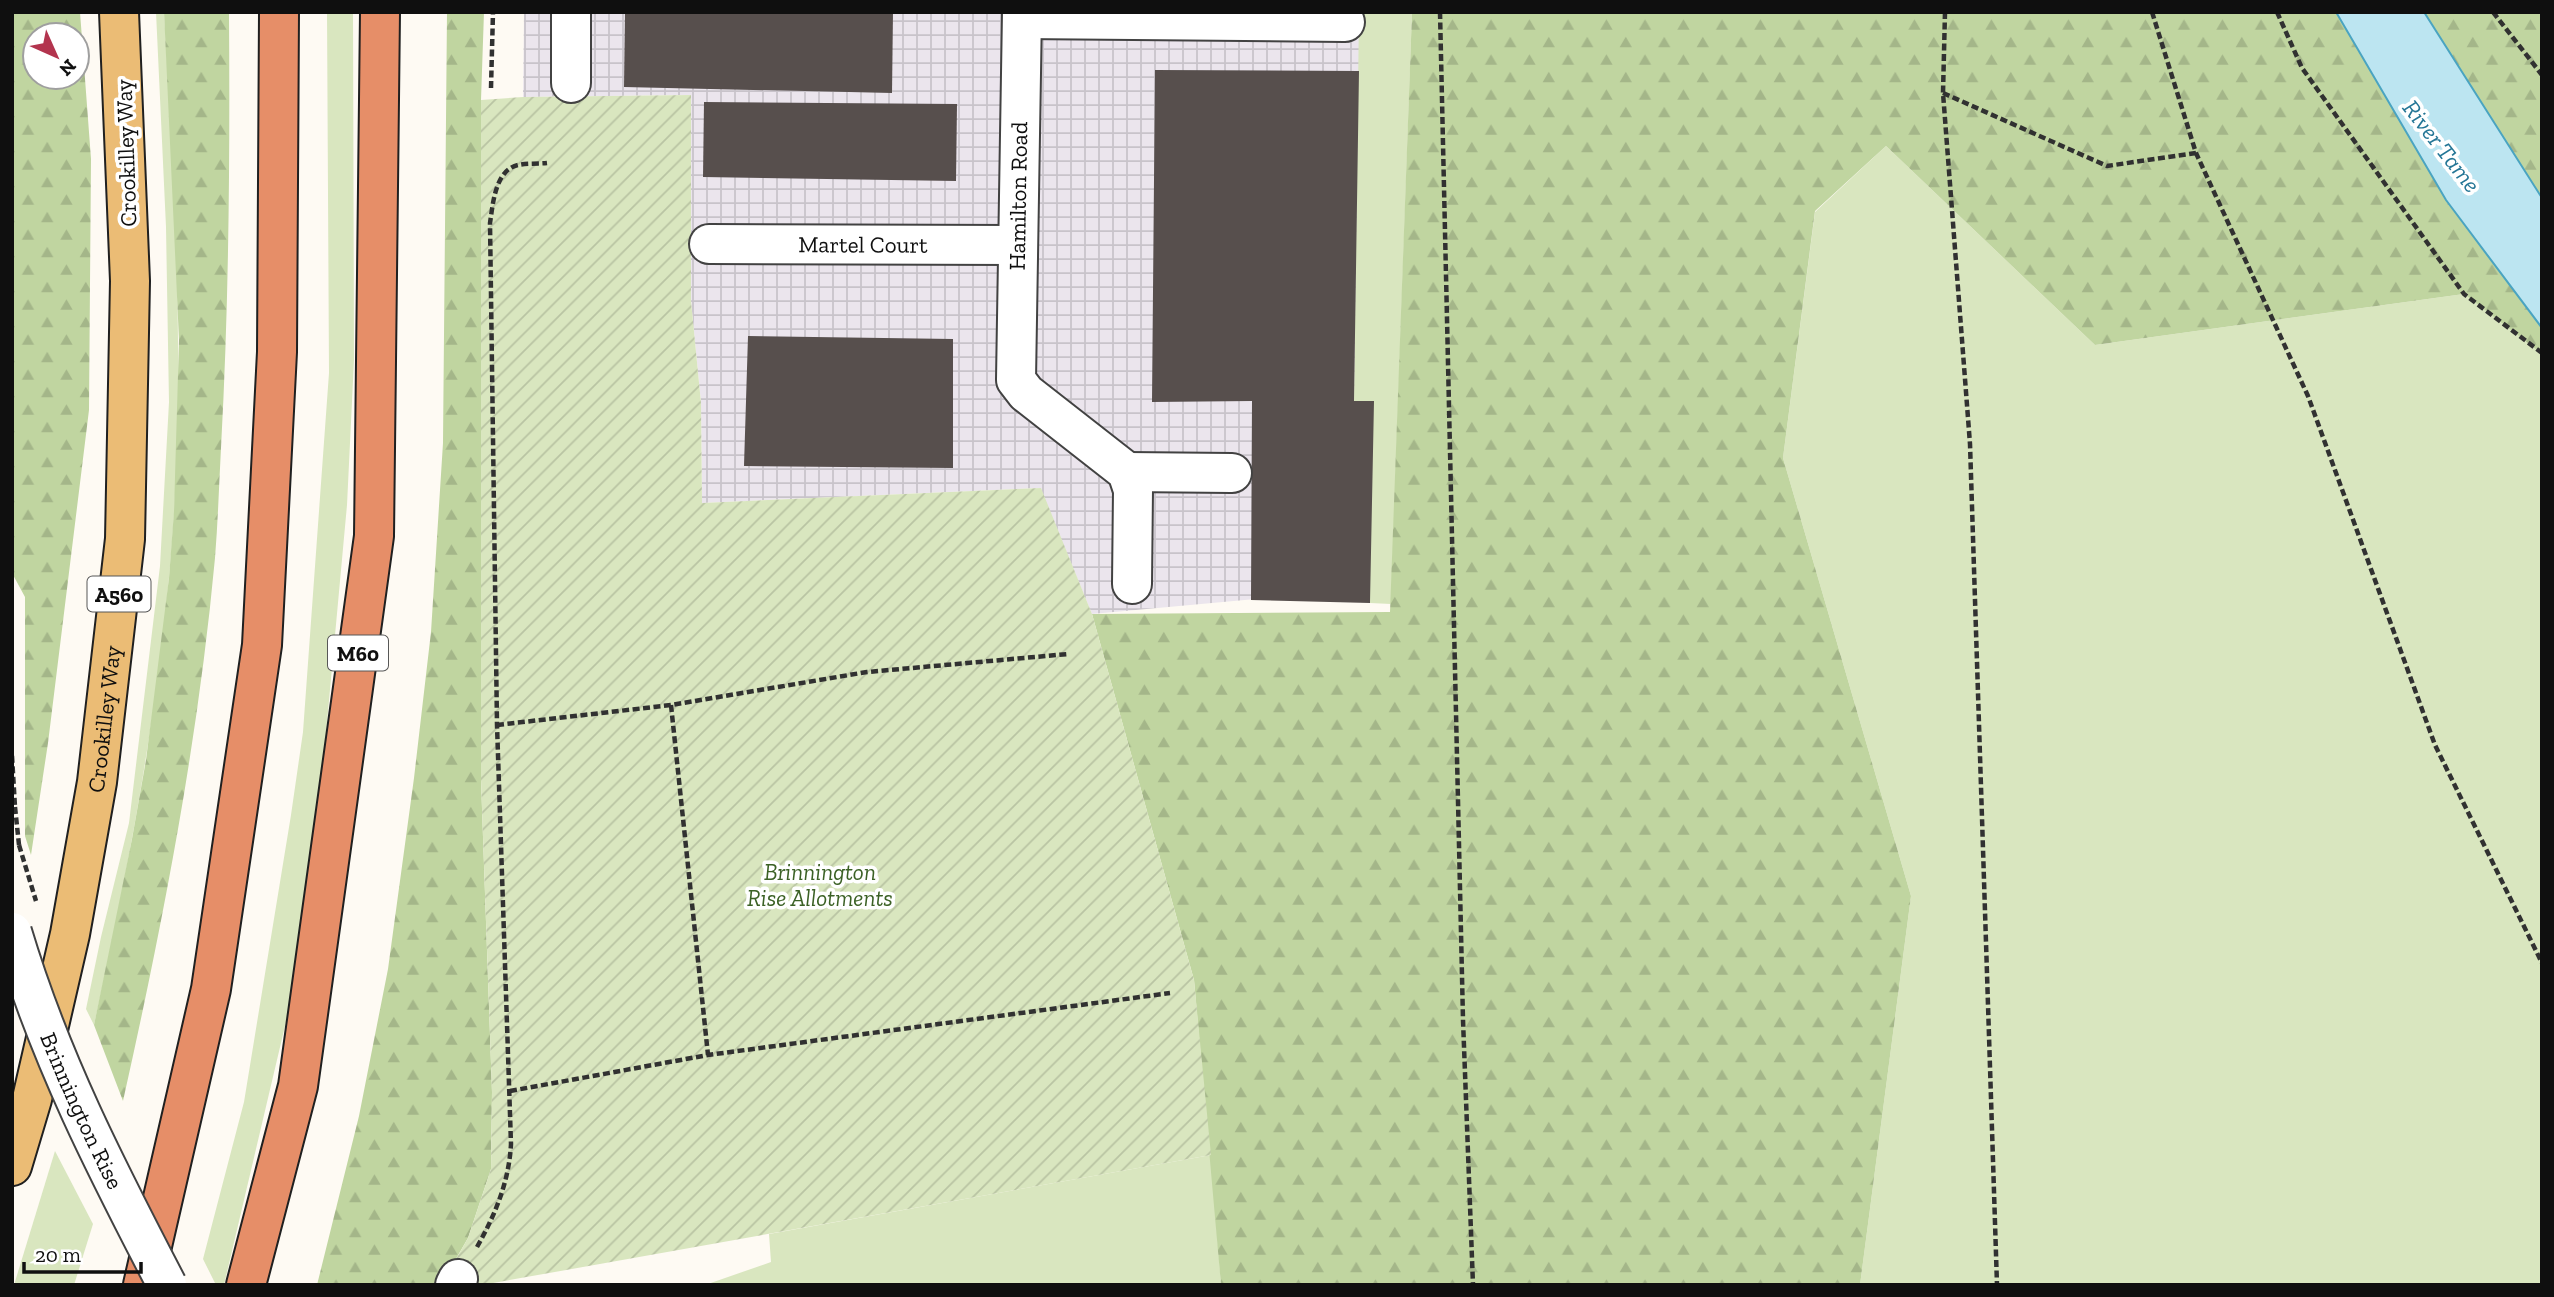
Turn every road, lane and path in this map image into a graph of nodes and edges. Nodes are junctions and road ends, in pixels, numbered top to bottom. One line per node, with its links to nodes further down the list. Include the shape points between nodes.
1 (119, 12): 36 (main road, Crookilley Way / A560, via 130,281 125,539 97,782 70,934)
2 (278, 12): 38 (highway, via 277,352 262,645 211,989)
3 (380, 12): 40 (highway, M60, via 374,536 298,1086)
4 (493, 12): 15 (path)
5 (572, 12): 14 (street)
6 (1440, 12): 41 (path)
7 (1945, 12): 16 (path)
8 (2152, 12): 17 (path)
9 (2277, 12): 21 (path, via 2302,68 2464,294)
10 (2493, 12): 13 (path)
11 (1022, 16): 12 (street); 20 (street, Hamilton Road)
12 (1345, 22)
13 (2542, 75)
14 (571, 83)
15 (491, 88)
16 (1943, 93): 17 (path, via 2107,166); 42 (path, via 1970,444)
17 (2196, 153): 32 (path, via 2308,396 2435,745)
18 (547, 163): 27 (path, via 516,165 503,173 490,223)
19 (709, 244): 20 (street, Martel Court)
20 (1017, 245): 22 (street, Hamilton Road, via 1016,380 1026,393)
21 (2542, 353)
22 (1127, 472): 23 (street); 24 (street, via 1133,490)
23 (1232, 473)
24 (1132, 584)
25 (1068, 654): 26 (path, via 867,672)
26 (671, 705): 27 (path); 34 (path)
27 (497, 725): 35 (path)
28 (12, 756): 29 (path)
29 (13, 807): 30 (path)
30 (19, 845)
31 (12, 932): 39 (street, Brinnington Rise, bridge, via 64,1078)
32 (2542, 962)
33 (1170, 993): 34 (path)
34 (708, 1055): 35 (path)
35 (510, 1091): 37 (path, via 510,1168 489,1224)
36 (12, 1166)
37 (456, 1282)
38 (143, 1285)
39 (167, 1285)
40 (246, 1285)
41 (1473, 1285)
42 (1997, 1285)

